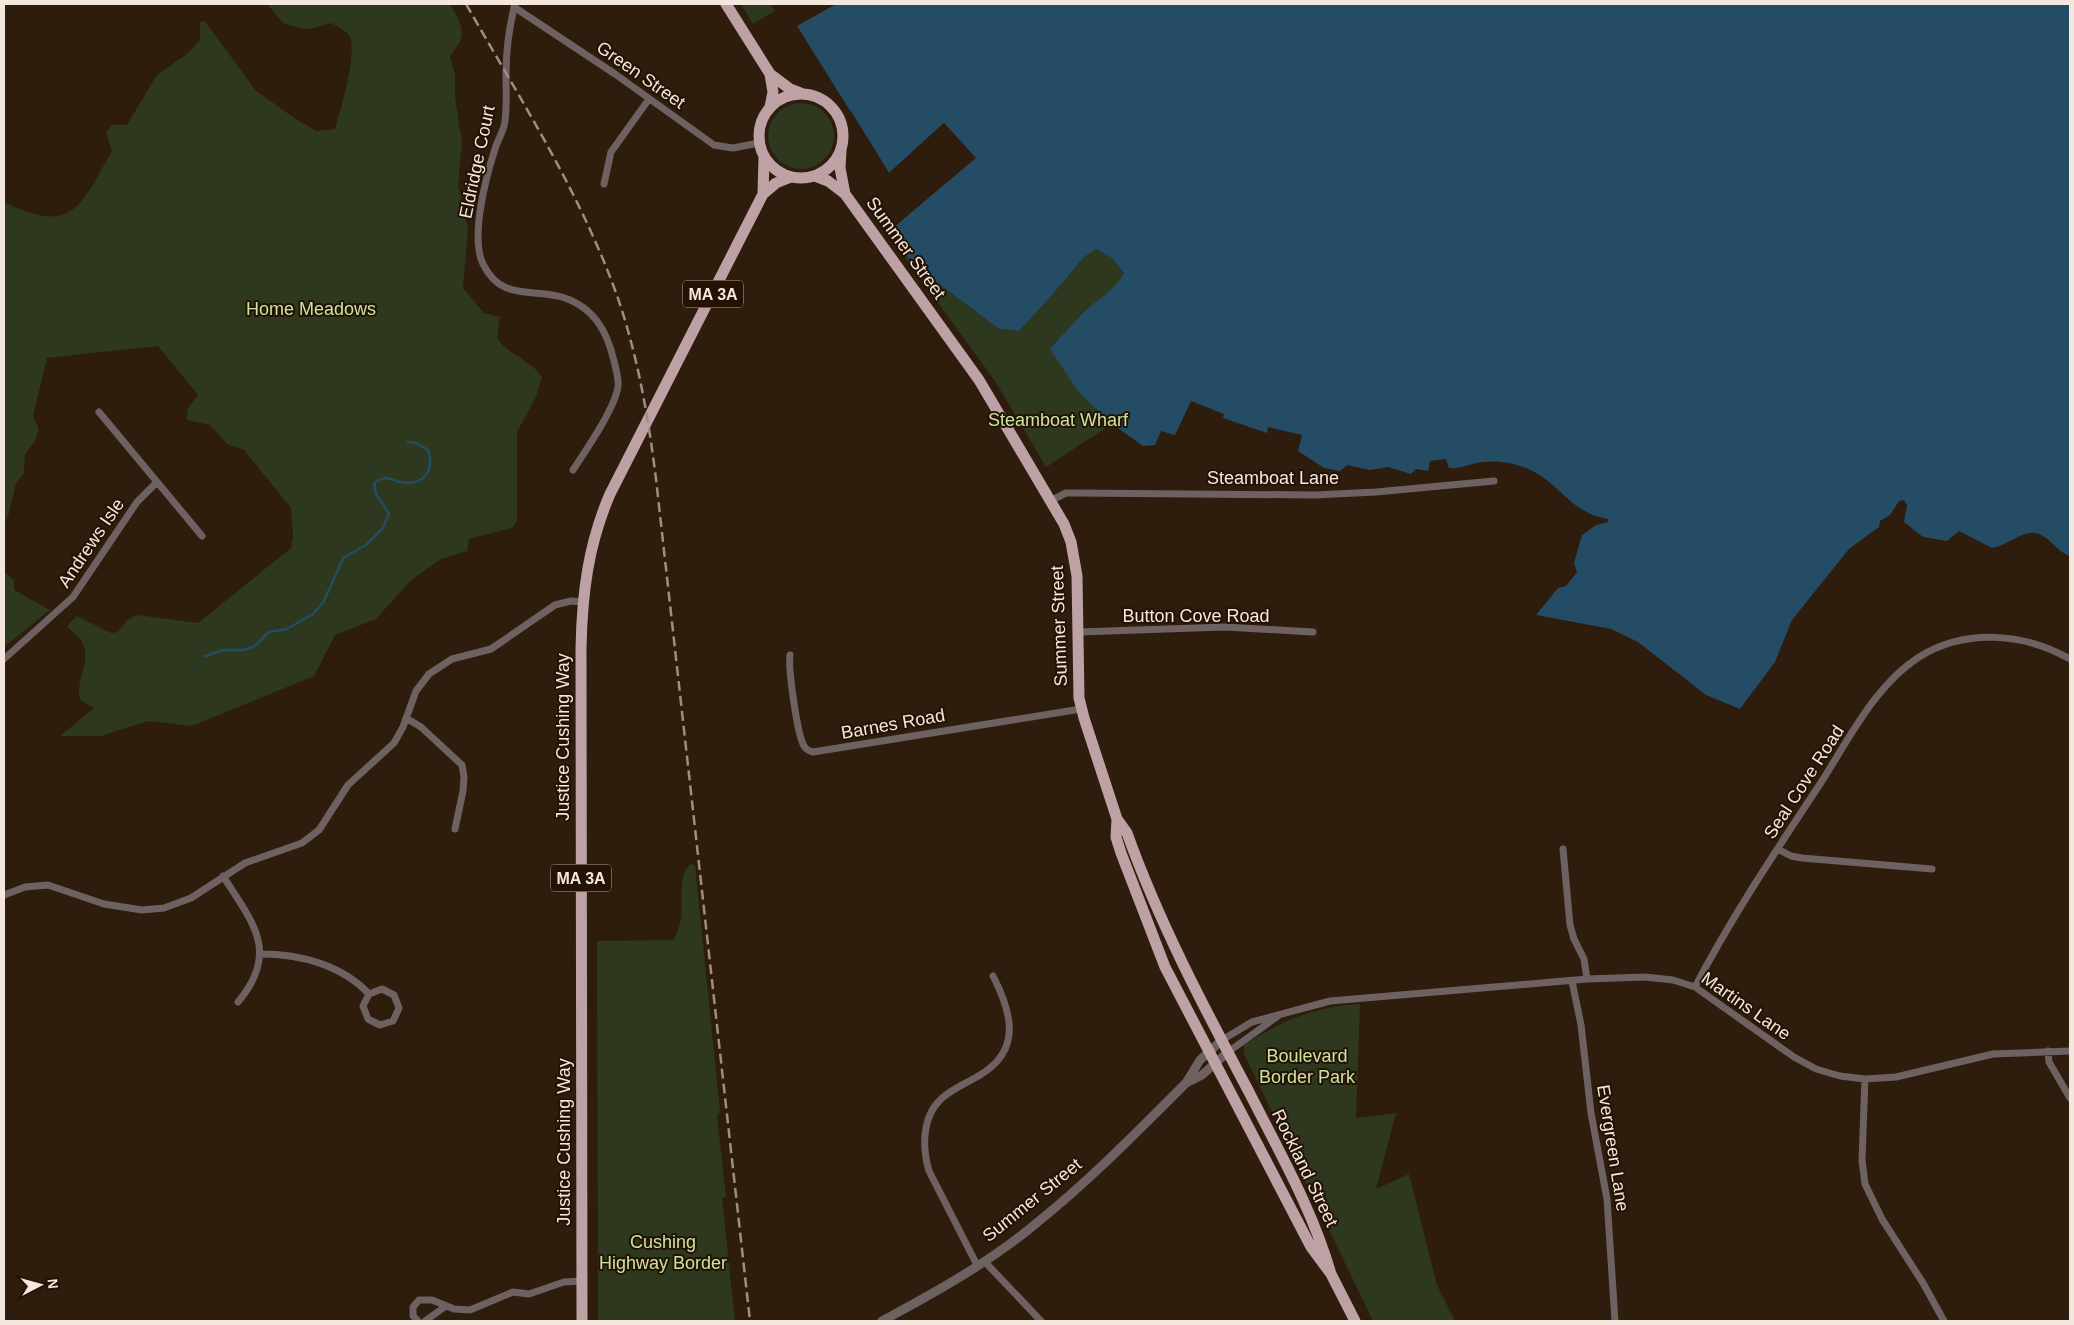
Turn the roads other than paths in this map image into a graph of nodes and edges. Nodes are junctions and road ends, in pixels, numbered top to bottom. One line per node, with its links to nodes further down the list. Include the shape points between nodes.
1 (726, 4): 3 (main road, MA 3A)
2 (514, 6): 5 (street, Green Street); 16 (street, Eldridge Court, via 506,58 506,119 493,155 478,227 478,247 484,266 496,282 514,291 549,294 572,301 594,316 606,335 618,388)
3 (770, 74): 4 (main road, MA 3A); 6 (main road, MA 3A, via 773,92)
4 (803, 94): 6 (main road); 8 (main road, MA 3A, via 823,100 839,116 844,134)
5 (649, 98): 7 (street, Green Street, via 714,146 733,148); 12 (street, via 612,149)
6 (770, 107): 7 (main road, MA 3A, via 762,119)
7 (759, 143): 9 (main road, MA 3A)
8 (841, 151): 10 (main road); 14 (main road, Summer Street, via 840,168)
9 (764, 157): 11 (main road, via 776,170); 13 (main road, Justice Cushing Way / MA 3A)
10 (815, 176): 11 (main road, MA 3A); 14 (main road, Summer Street)
11 (791, 178): 13 (main road, Justice Cushing Way / MA 3A, via 776,183)
12 (604, 184)
13 (763, 194): 21 (main road, Justice Cushing Way / MA 3A, via 610,494 587,562)
14 (845, 194): 19 (main road, Summer Street, via 979,380)
15 (99, 412): 18 (street)
16 (573, 470)
17 (1494, 480): 19 (street, Steamboat Lane, via 1376,492 1298,495 1066,493)
18 (157, 482): 20 (street); 25 (street, Andrews Isle, via 137,502 73,596)
19 (1052, 500): 22 (main road, Summer Street, via 1068,532 1074,554)
20 (202, 536)
21 (582, 602): 28 (street, via 555,605 492,649 452,659 438,667 418,687); 55 (main road, Justice Cushing Way / MA 3A)
22 (1079, 632): 23 (street, Button Cove Road, via 1224,627); 27 (main road, Summer Street, via 1078,684)
23 (1313, 632)
24 (790, 655): 27 (street, Barnes Road, via 800,737 805,748 813,752)
25 (4, 659)
26 (2070, 659): 32 (street, Seal Cove Road, via 2028,641 1978,638 1948,644 1927,653 1886,686)
27 (1082, 709): 29 (main road, Summer Street)
28 (406, 718): 30 (street, via 421,727 462,766 464,782); 34 (street, via 394,743 348,785 314,835 302,844 254,858)
29 (1117, 819): 44 (main road, Summer Street, via 1127,833 1172,944); 45 (main road, Summer Street, via 1116,837 1143,912 1165,967)
30 (455, 829)
31 (1563, 849): 38 (street, via 1570,925 1584,959)
32 (1778, 849): 33 (street, via 1802,858); 40 (street, Seal Cove Road, via 1724,931)
33 (1932, 869)
34 (223, 876): 35 (street, via 191,898 157,910 104,904 48,885 29,886); 36 (street, via 257,932)
35 (4, 895)
36 (261, 954): 41 (street, via 330,967 351,977); 42 (street, via 254,979)
37 (992, 976): 53 (street, via 1008,1009 1010,1031 1006,1045 1000,1058 987,1070 936,1104 924,1136 929,1171)
38 (1587, 979): 39 (street, Martins Lane); 40 (street, Martins Lane, via 1658,977)
39 (1572, 980): 43 (street, Martins Lane, via 1330,1001); 63 (street, Evergreen Lane, via 1608,1205)
40 (1695, 987): 50 (street, Martins Lane, via 1800,1061 1832,1075)
41 (369, 994): 41 (street, via 363,1006 368,1019 380,1025 393,1021 399,1008 394,995 382,989)
42 (238, 1002)
43 (1280, 1014): 44 (street, Martins Lane, via 1252,1022); 48 (street, Martins Lane)
44 (1222, 1040): 45 (street, Summer Street); 48 (main road, Summer Street)
45 (1209, 1051): 49 (main road, Summer Street); 51 (street, Summer Street, via 1194,1067)
46 (2048, 1051): 47 (street, Martins Lane); 50 (street, Martins Lane, via 1993,1054 1914,1074); 52 (street, via 2049,1062)
47 (2070, 1051)
48 (1228, 1052): 49 (street, Summer Street); 54 (main road, Rockland Street, via 1318,1232)
49 (1215, 1063): 51 (street, Summer Street); 54 (main road, Rockland Street, via 1311,1247)
50 (1866, 1079): 64 (street, via 1862,1160 1865,1184 1882,1219)
51 (1186, 1083): 53 (street, Summer Street, via 1064,1200)
52 (2070, 1098)
53 (981, 1263): 60 (street, Summer Street); 61 (street)
54 (1331, 1274): 62 (main road, Rockland Street)
55 (582, 1281): 56 (street, via 564,1282 528,1294 511,1292 470,1310); 59 (main road, Justice Cushing Way / MA 3A)
56 (446, 1306): 57 (street, via 432,1300 419,1300 413,1307); 58 (street)
57 (418, 1321)
58 (425, 1321)
59 (582, 1321)
60 (882, 1321)
61 (1041, 1321)
62 (1355, 1321)
63 (1615, 1321)
64 (1944, 1321)

